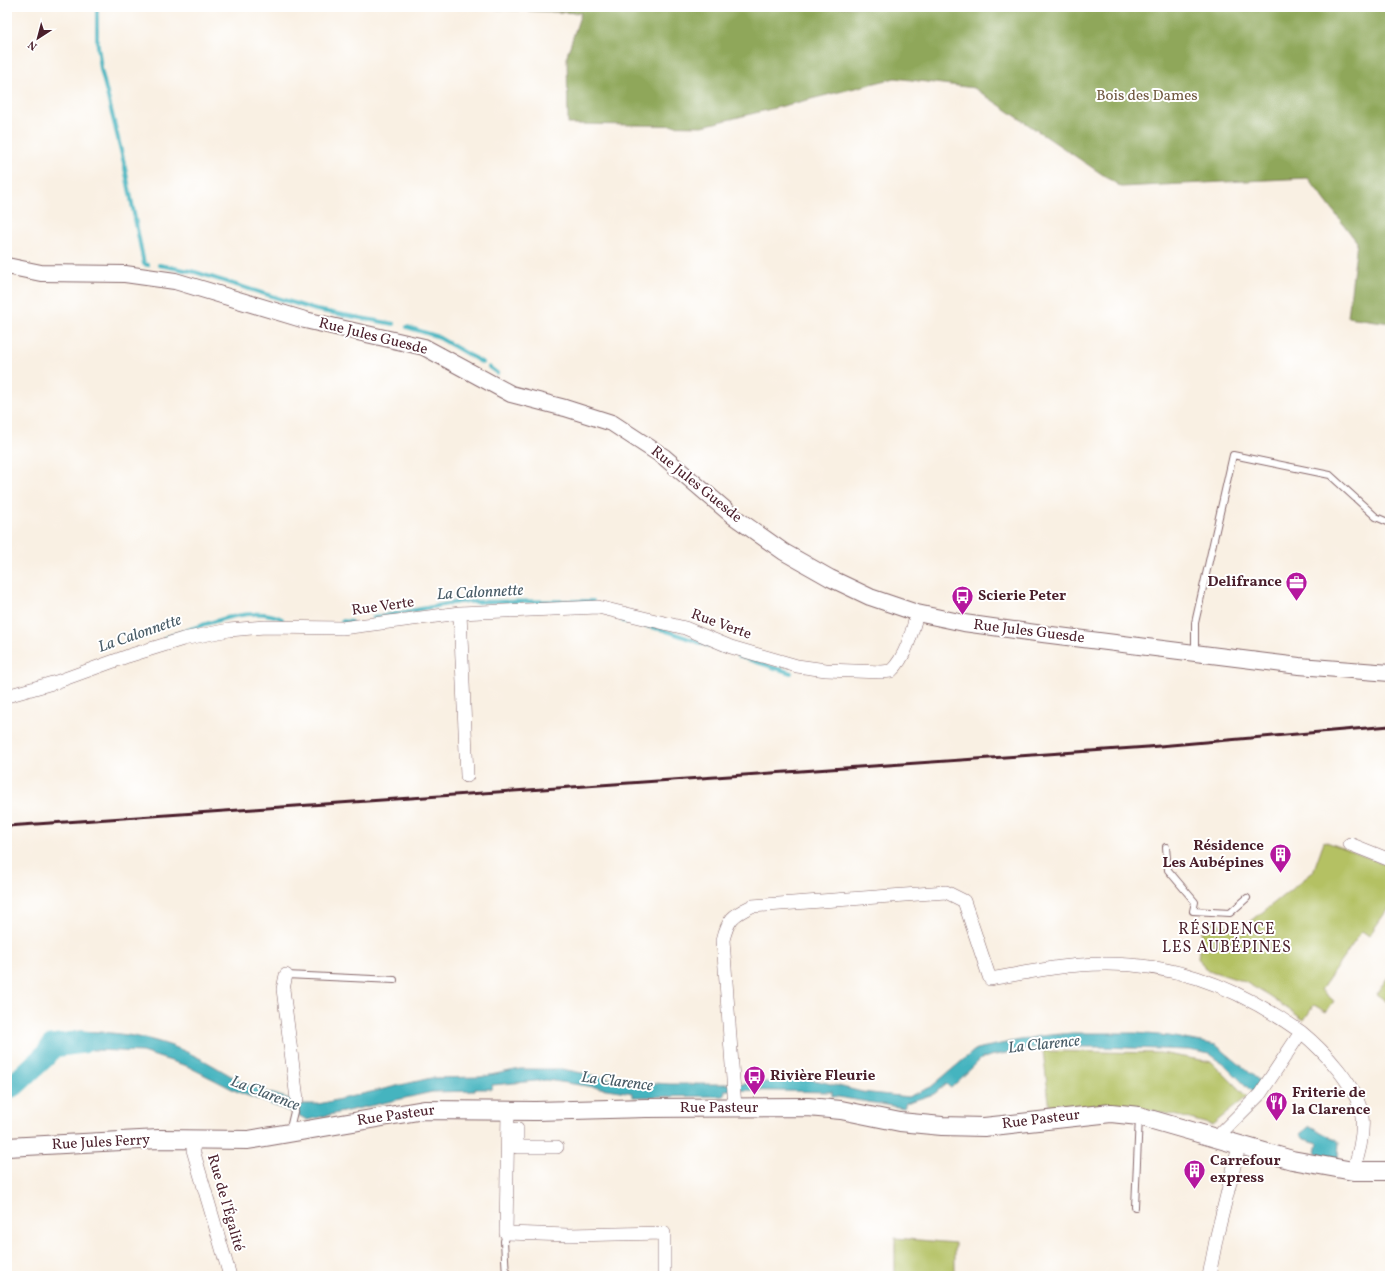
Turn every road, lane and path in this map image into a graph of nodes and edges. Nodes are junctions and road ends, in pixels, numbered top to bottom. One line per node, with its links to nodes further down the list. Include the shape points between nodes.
1 (7, 266): 4 (street, Rue Jules Guesde, via 42,273 125,274 175,281 305,320 424,347 511,394 612,423 664,457 733,516 784,552 870,597)
2 (1390, 523): 5 (lane, via 1376,517 1330,475 1233,455 1195,623)
3 (460, 613): 4 (street, Rue Verte, via 598,607 685,628 731,647 797,666 882,672 891,670 900,658); 7 (street, Rue Verte, via 342,628 265,627 229,630 183,639); 8 (street)
4 (917, 613): 5 (street, Rue Jules Guesde, via 958,622 1035,633)
5 (1195, 652): 6 (street, Rue Jules Guesde, via 1299,666)
6 (1390, 673)
7 (7, 696)
8 (467, 776)
9 (1350, 844): 11 (street)
10 (1166, 847): 12 (lane, via 1168,870 1195,902 1193,911 1230,912)
11 (1390, 860)
12 (1247, 898)
13 (286, 975): 14 (lane); 16 (street, via 283,989)
14 (394, 980)
15 (1301, 1032): 17 (street, via 1264,1006 1240,994 1181,972 1153,967 1080,965 990,979 964,901 946,892 752,906 737,913 727,924 723,940); 22 (street, via 1260,1094 1222,1132); 26 (street, via 1320,1047 1336,1067 1362,1115 1362,1136)
16 (297, 1099): 20 (lane)
17 (735, 1101): 18 (main road, Rue Pasteur); 19 (main road, Rue Pasteur, via 828,1109 900,1122 942,1126 984,1127 1111,1113)
18 (513, 1111): 20 (main road, Rue Pasteur, via 424,1110); 25 (street, via 517,1147); 29 (street)
19 (1139, 1116): 22 (main road, Rue Pasteur); 28 (lane)
20 (293, 1124): 21 (main road, Rue Pasteur, via 248,1140)
21 (195, 1138): 24 (main road, Rue Jules Ferry); 30 (street, Rue de l'Égalité, via 193,1150)
22 (1220, 1140): 23 (main road, Rue Pasteur)
23 (1239, 1146): 26 (main road, Rue Pasteur, via 1292,1160); 33 (street)
24 (7, 1147)
25 (557, 1147)
26 (1353, 1171): 27 (main road, Rue Pasteur)
27 (1390, 1171)
28 (1135, 1207)
29 (506, 1233): 31 (lane); 32 (street, via 664,1233)
30 (230, 1276)
31 (506, 1276)
32 (664, 1276)
33 (1209, 1276)

